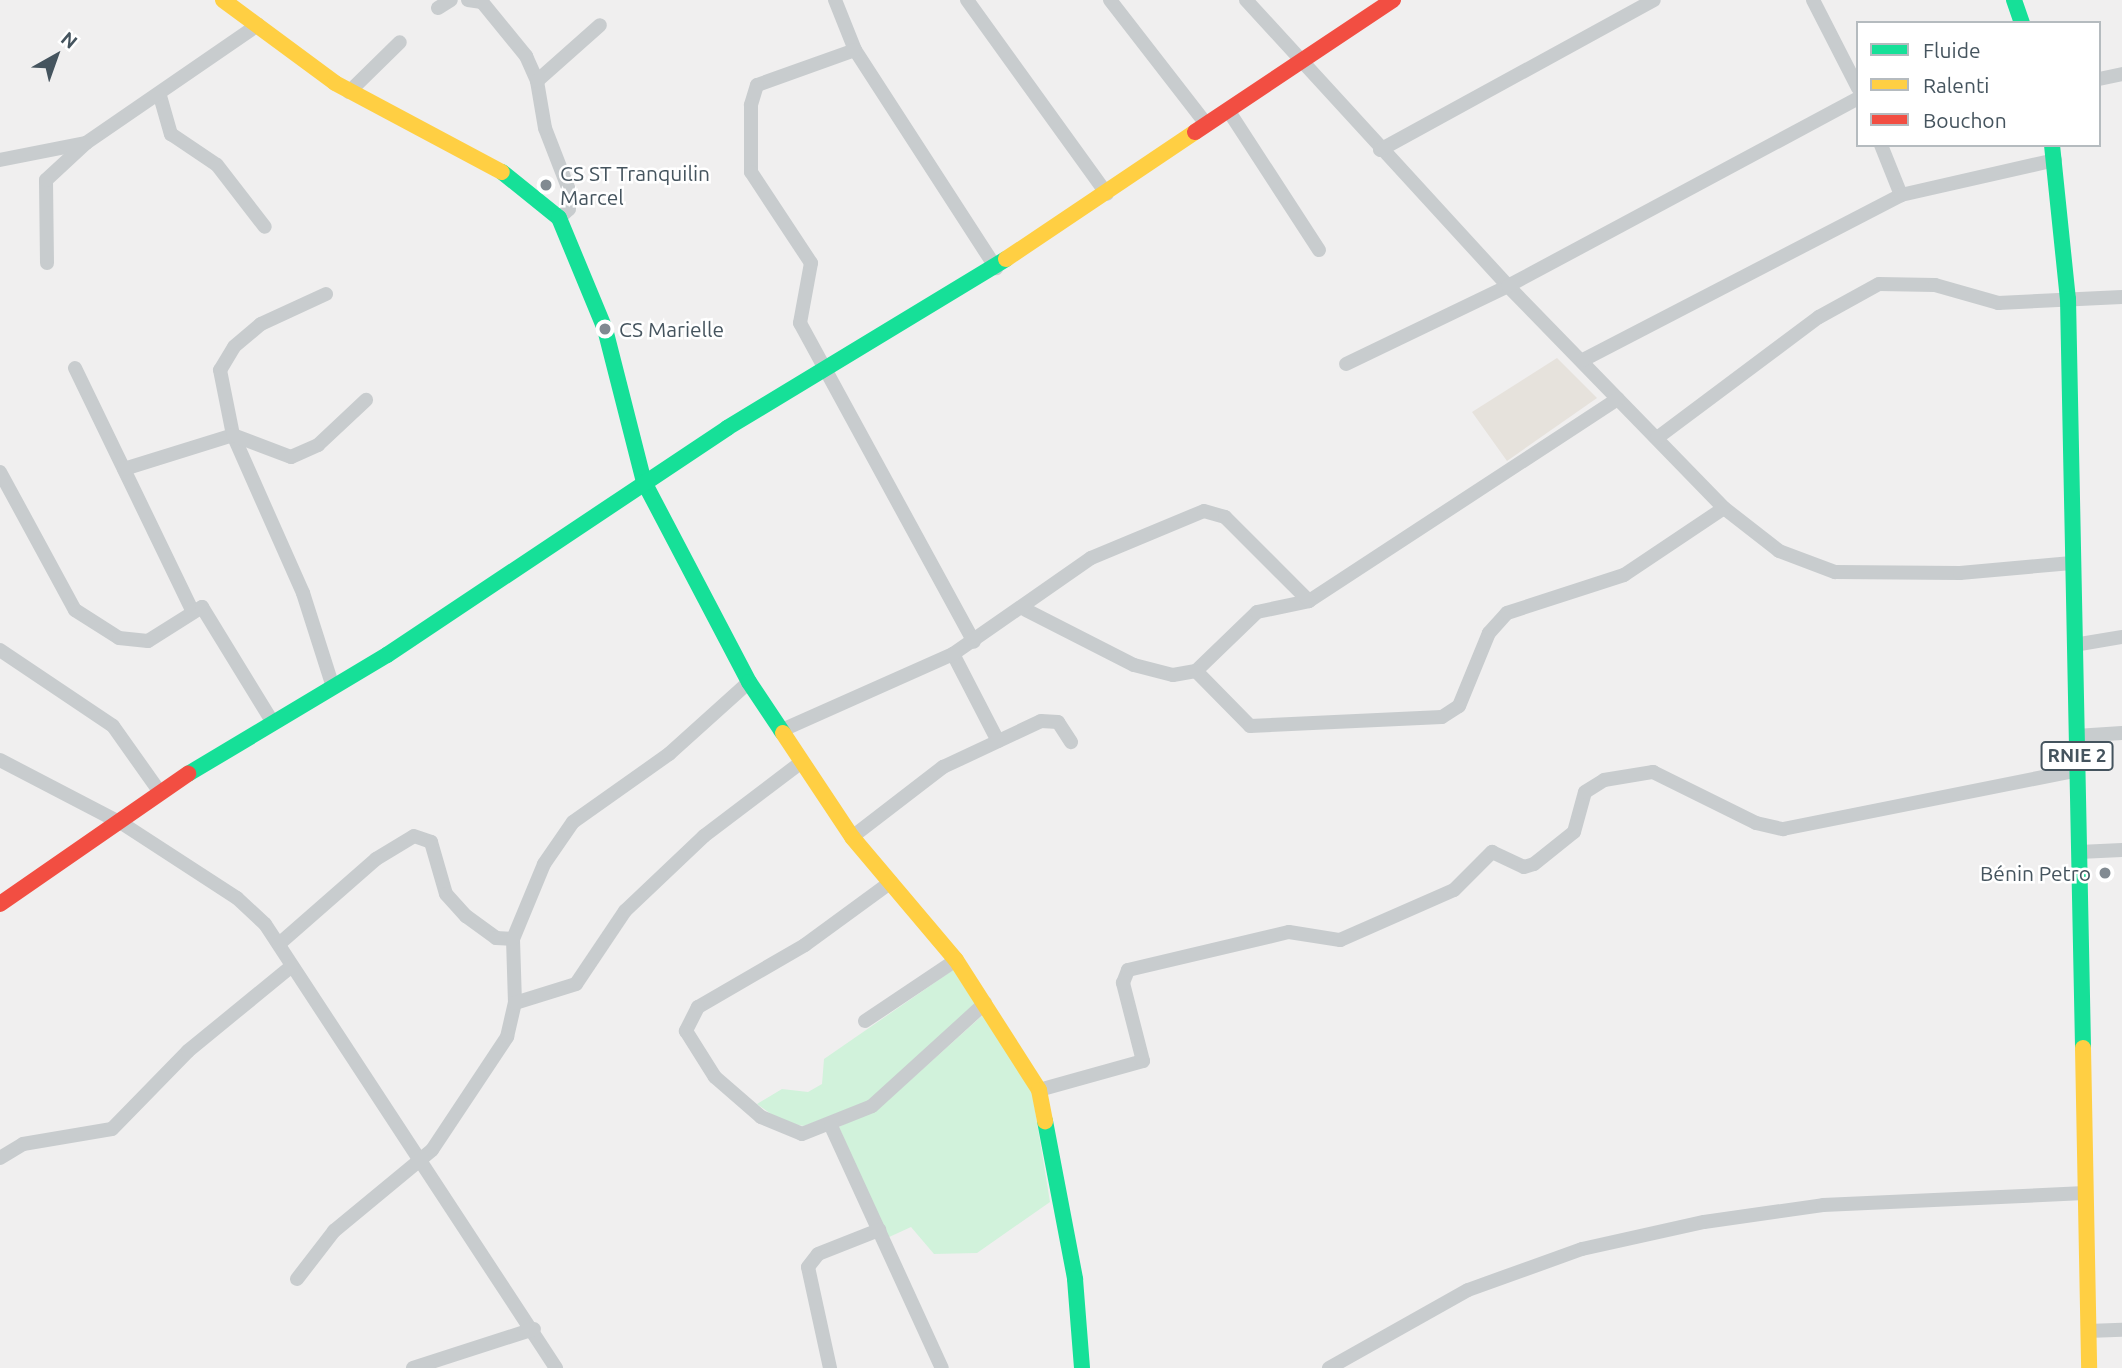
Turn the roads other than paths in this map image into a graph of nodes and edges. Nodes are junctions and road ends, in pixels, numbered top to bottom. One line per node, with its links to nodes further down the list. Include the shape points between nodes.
1 (451, 0): 12 (street)
2 (468, 0): 21 (street, via 482,2 526,56)
3 (835, 0): 17 (street)
4 (967, 0): 33 (street)
5 (1110, 0): 27 (street)
6 (1246, 0): 18 (street)
7 (1393, 0): 18 (main road)
8 (1654, 0): 30 (street)
9 (1813, 0): 22 (street)
10 (2014, 0): 13 (main road)
11 (226, 1): 14 (main road)
12 (438, 8)
13 (2021, 21)
14 (258, 25): 23 (main road); 24 (street)
15 (600, 25): 21 (street)
16 (400, 42): 23 (street)
17 (855, 50): 39 (street); 47 (street, via 765,80 751,105 751,172 806,247 811,263 800,323)
18 (1306, 60): 26 (main road); 30 (street)
19 (2122, 74): 20 (street)
20 (2101, 79)
21 (537, 81): 35 (street, via 545,128 569,190 569,209)
22 (1856, 84)
23 (349, 92): 35 (main road, via 512,178)
24 (160, 96): 28 (street); 36 (street, via 171,134 217,165)
25 (1856, 99): 40 (street)
26 (1228, 110): 27 (main road); 37 (street)
27 (1206, 125): 33 (main road)
28 (86, 143): 32 (street); 38 (street, via 46,180)
29 (1882, 147): 34 (street)
30 (1380, 150): 40 (street)
31 (2054, 153): 34 (street); 43 (main road, RNIE 2 / RNIE 2)
32 (0, 160)
33 (1107, 194): 39 (main road)
34 (1901, 195): 44 (street)
35 (558, 218): 54 (main road, via 606,329)
36 (265, 227)
37 (1319, 250)
38 (47, 263)
39 (996, 268): 47 (main road)
40 (1508, 286): 44 (street); 45 (street)
41 (326, 294): 50 (street, via 261,324 234,347 220,370)
42 (2122, 297): 43 (street)
43 (2068, 299): 51 (street, via 1998,303 1935,285 1879,284 1819,317); 57 (main road, RNIE 2 / RNIE 2)
44 (1583, 360): 48 (street)
45 (1346, 364)
46 (75, 368): 52 (street)
47 (827, 372): 54 (main road); 62 (street)
48 (1618, 399): 51 (street); 58 (street)
49 (366, 400): 50 (street, via 318,445 291,457)
50 (233, 435): 52 (street); 68 (street, via 303,593)
51 (1657, 438): 56 (street)
52 (124, 469): 59 (street)
53 (0, 472): 55 (street)
54 (644, 482): 67 (main road); 68 (main road)
55 (5, 500): 59 (street, via 62,595 119,638 148,641 167,633)
56 (1724, 508): 57 (street, via 1779,551 1835,572 1960,573); 66 (street, via 1624,575 1507,613 1489,633 1459,706 1442,717 1250,726)
57 (2072, 563): 63 (main road, RNIE 2 / RNIE 2)
58 (1309, 601): 60 (street, via 1225,517 1203,511 1091,558); 66 (street, via 1257,612)
59 (192, 610): 69 (street, via 202,607 221,631)
60 (1026, 610): 62 (street); 66 (street, via 1134,665 1173,675)
61 (2122, 637): 63 (street)
62 (974, 642): 65 (street)
63 (2074, 645): 72 (main road, RNIE 2 / RNIE 2)
64 (0, 650): 78 (street, via 113,726)
65 (953, 654): 70 (street); 73 (street)
66 (1196, 671)
67 (749, 682): 70 (main road); 85 (street, via 668,754 573,822 544,864)
68 (333, 687): 69 (main road)
69 (273, 723): 78 (main road)
70 (780, 731): 76 (main road)
71 (2122, 733): 72 (street)
72 (2076, 736): 77 (main road, RNIE 2 / RNIE 2)
73 (998, 741): 74 (street, via 1048,719); 80 (street, via 943,767)
74 (1071, 742)
75 (0, 760): 79 (street)
76 (799, 764): 80 (main road); 89 (street, via 704,836 625,911 576,984)
77 (2078, 770): 82 (main road, RNIE 2 / RNIE 2); 92 (street, via 1783,829 1756,822 1653,772 1604,780 1585,792 1574,832 1534,864 1524,867 1492,852 1454,890 1340,940 1289,932 1128,970 1123,983 1143,1061)
78 (159, 791): 79 (main road)
79 (123, 824): 84 (main road); 86 (street, via 237,898)
80 (852, 837): 83 (main road)
81 (2122, 850): 82 (street)
82 (2079, 852): 96 (main road, RNIE 2 / RNIE 2)
83 (891, 881): 87 (main road); 93 (street, via 689,1017 686,1031 715,1077 761,1117 802,1134)
84 (0, 904)
85 (513, 939): 86 (street, via 482,930 455,905 436,850 424,836 376,859); 89 (street)
86 (279, 944): 88 (street)
87 (956, 960): 90 (main road); 91 (street)
88 (292, 966): 94 (street, via 188,1052 112,1129 23,1144); 95 (street)
89 (515, 1003): 95 (street, via 507,1037)
90 (985, 1003): 92 (main road); 93 (street, via 872,1107)
91 (865, 1021)
92 (1039, 1090): 107 (main road, via 1074,1279)
93 (831, 1126): 97 (street)
94 (0, 1158)
95 (421, 1162): 98 (street, via 334,1231); 99 (street)
96 (2085, 1193): 101 (main road, RNIE 2 / RNIE 2); 102 (street, via 1823,1205 1582,1249 1468,1290)
97 (879, 1230): 105 (street, via 818,1254 808,1267); 106 (street, via 921,1334)
98 (297, 1279)
99 (534, 1329): 103 (street); 104 (street)
100 (2122, 1330): 101 (street)
101 (2088, 1331): 108 (main road, RNIE 2 / RNIE 2)
102 (1333, 1367)
103 (413, 1368)
104 (556, 1368)
105 (830, 1368)
106 (942, 1368)
107 (1082, 1368)
108 (2089, 1368)

